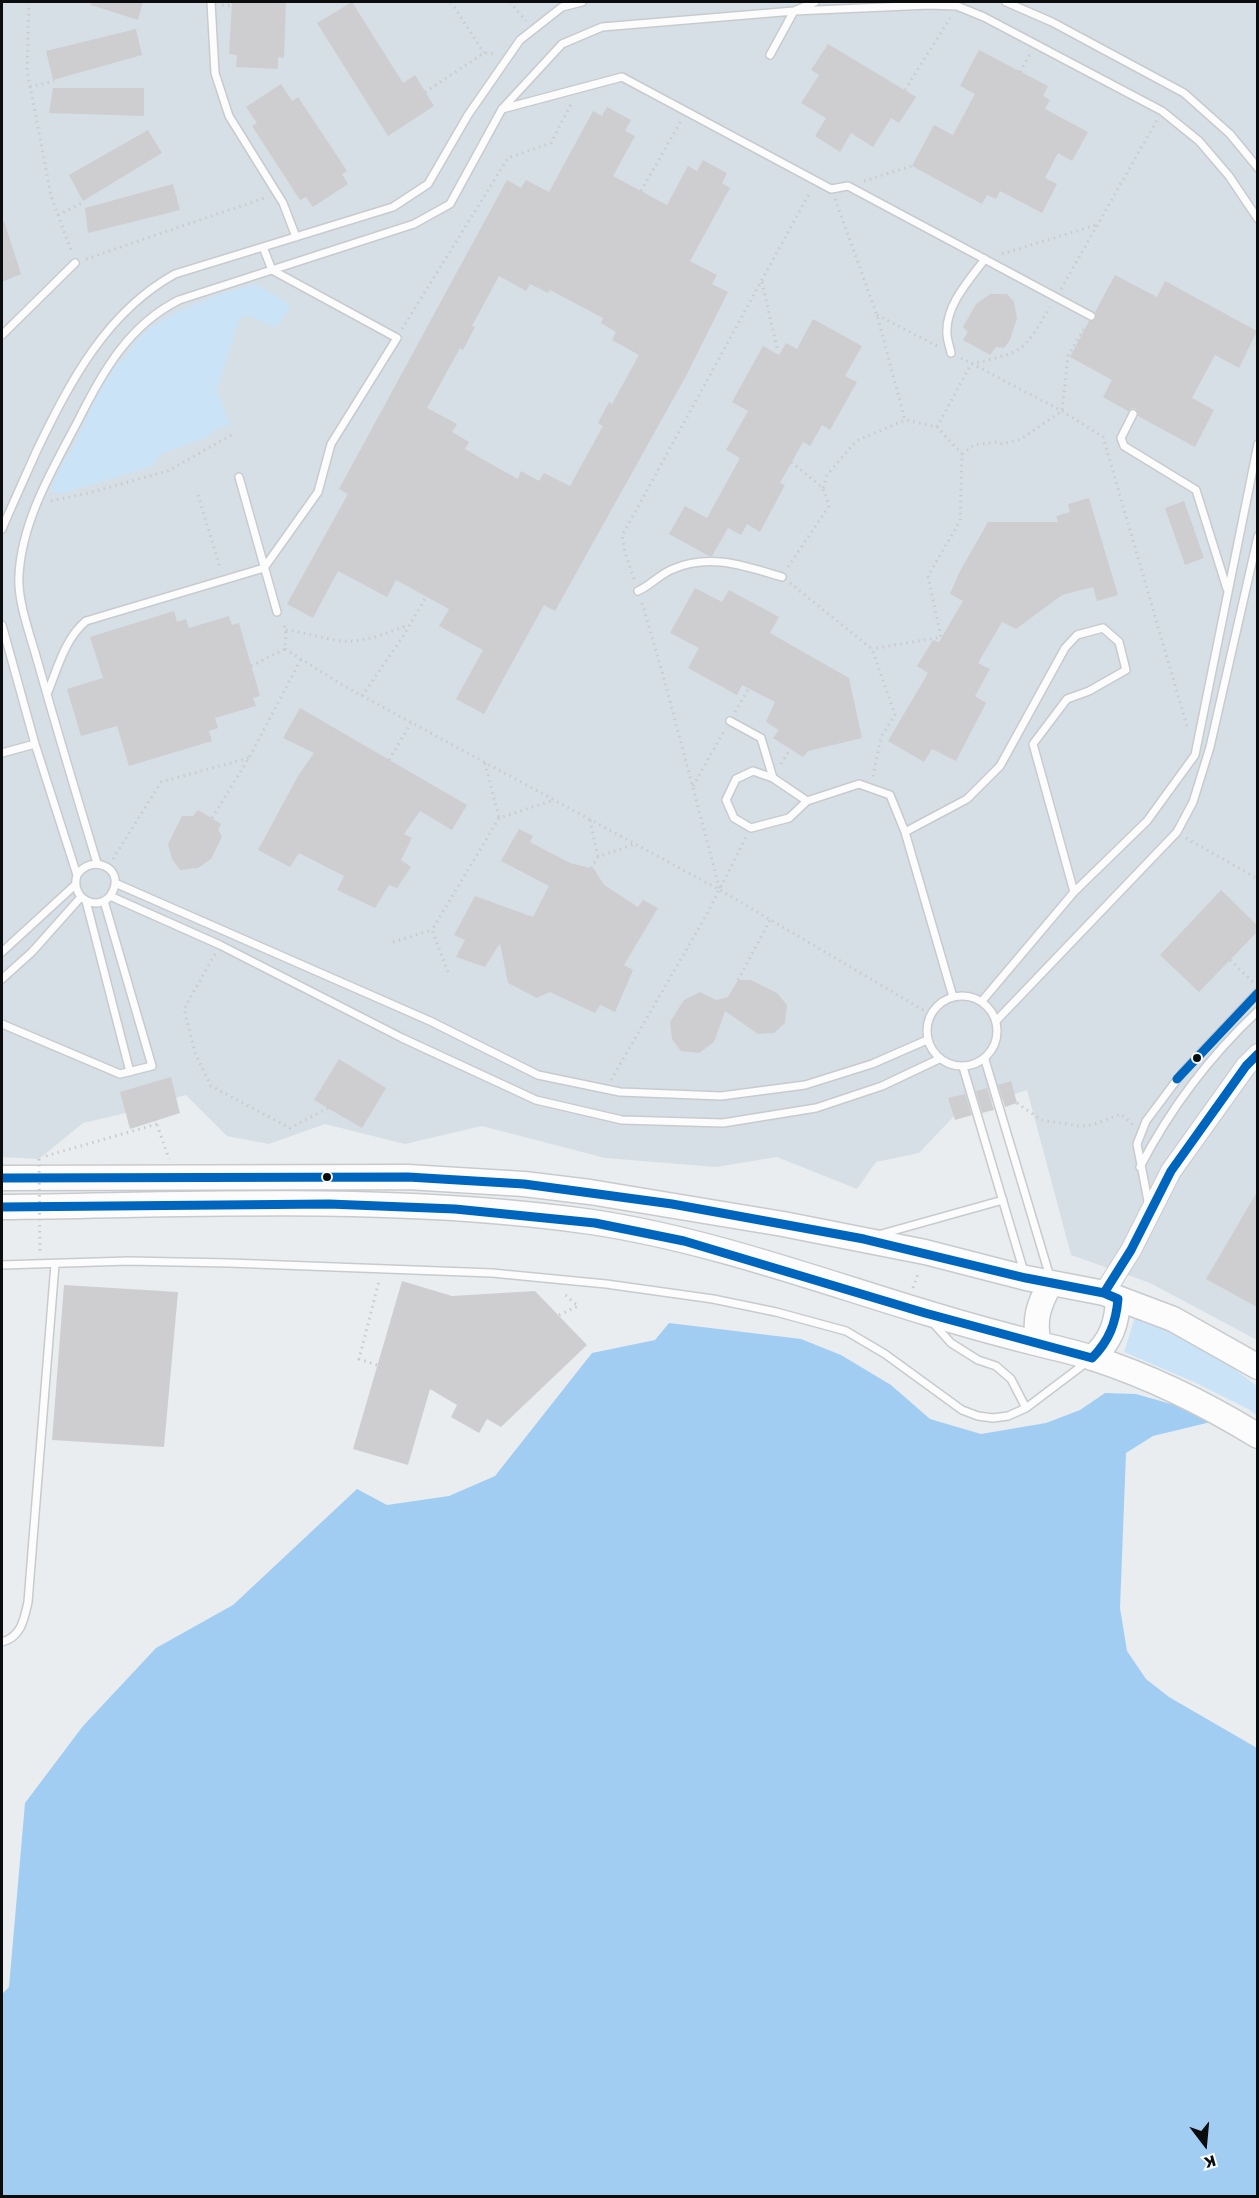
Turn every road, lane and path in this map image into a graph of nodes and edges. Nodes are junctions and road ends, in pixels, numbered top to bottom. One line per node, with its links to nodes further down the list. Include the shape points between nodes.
1 (29, 2): 18 (path)
2 (211, 2): 31 (lane, via 215,73 229,117)
3 (451, 2): 13 (path)
4 (510, 2): 11 (path)
5 (582, 2): 8 (lane)
6 (814, 2): 10 (lane)
7 (1006, 2): 26 (lane, via 1052,22 1184,93 1230,134)
8 (560, 4): 11 (lane)
9 (957, 4): 10 (lane); 12 (lane); 20 (path)
10 (794, 10): 15 (lane); 22 (lane, via 602,27 562,44)
11 (533, 30): 14 (lane)
12 (1036, 44): 16 (path); 23 (lane)
13 (484, 53): 14 (path); 21 (path)
14 (511, 54): 36 (lane, via 468,115 428,184 393,207)
15 (770, 55)
16 (1020, 72)
17 (54, 81): 18 (path)
18 (30, 87): 33 (path)
19 (578, 89): 22 (lane); 24 (lane, via 622,77); 46 (path, via 551,143 508,158)
20 (905, 90)
21 (425, 92)
22 (502, 109): 40 (lane, via 450,204 414,224)
23 (1162, 111): 34 (lane, via 1199,141 1229,176); 35 (path)
24 (686, 112): 27 (lane); 30 (path)
25 (912, 166): 28 (path)
26 (1257, 168)
27 (816, 181): 29 (lane); 41 (path)
28 (848, 186): 29 (lane); 38 (lane)
29 (831, 189): 43 (path)
30 (641, 191)
31 (277, 193): 36 (lane); 39 (path)
32 (84, 202): 33 (path)
33 (58, 215): 39 (path)
34 (1257, 219)
35 (1098, 224): 38 (path); 42 (path)
36 (296, 237): 37 (lane)
37 (263, 247): 40 (lane); 62 (lane, via 176,274 117,318 93,349 54,415)
38 (985, 259): 42 (lane); 48 (lane, via 950,312 946,333)
39 (75, 263): 45 (lane)
40 (272, 270): 46 (lane); 61 (lane, via 179,300 148,319 134,333 95,387)
41 (761, 280): 47 (path); 67 (path, via 622,536)
42 (1056, 297): 44 (lane); 49 (path, via 1031,340 1018,351)
43 (877, 315): 48 (path); 52 (path)
44 (1091, 316): 50 (path, via 1068,356)
45 (2, 334)
46 (397, 338): 64 (lane, via 331,444 318,492)
47 (777, 348)
48 (951, 353): 49 (path)
49 (971, 364): 50 (path); 53 (path)
50 (1062, 411): 56 (path, via 1021,439 974,445); 85 (path, via 1103,437)
51 (1133, 414): 68 (lane, via 1121,438 1124,446 1196,490)
52 (905, 420): 53 (path); 59 (path, via 856,441 827,474)
53 (937, 427): 56 (path)
54 (233, 434): 61 (path, via 168,471)
55 (1257, 444): 68 (lane)
56 (962, 454): 75 (path, via 960,521 928,576 941,638)
57 (791, 462): 59 (path)
58 (239, 477): 64 (lane)
59 (823, 488): 65 (path, via 829,506)
60 (198, 495): 66 (path)
61 (38, 504): 79 (lane, via 25,534 18,578)
62 (2, 529)
63 (1257, 536): 99 (lane, via 1210,747 1193,802)
64 (264, 568): 66 (lane); 70 (lane)
65 (782, 577): 67 (lane, via 734,562 693,562 672,569); 75 (path)
66 (224, 582): 79 (lane, via 86,621 70,639)
67 (638, 591): 90 (path)
68 (1228, 592): 85 (lane)
69 (426, 597): 71 (path)
70 (277, 612): 73 (path)
71 (408, 625): 73 (path, via 358,640 335,640); 80 (path)
72 (2, 626): 83 (lane)
73 (286, 630): 74 (path)
74 (285, 649): 76 (path); 77 (path)
75 (872, 649): 91 (path, via 895,715 881,737)
76 (302, 659): 80 (path); 86 (path)
77 (251, 666)
78 (749, 688): 81 (path)
79 (47, 694): 102 (lane)
80 (362, 696): 82 (path)
81 (730, 721): 89 (lane, via 761,738); 90 (path)
82 (411, 723): 87 (path); 88 (path)
83 (35, 744): 84 (lane); 105 (lane)
84 (2, 753)
85 (1195, 755): 110 (lane, via 1147,821)
86 (249, 758): 94 (path); 103 (path, via 161,782)
87 (389, 760)
88 (485, 763): 92 (path); 95 (path)
89 (773, 778): 93 (lane); 97 (lane, via 753,771 736,779 726,800 734,818)
90 (693, 786): 109 (path)
91 (872, 789): 93 (lane, via 859,784); 98 (lane, via 890,795)
92 (554, 800): 95 (path); 96 (path)
93 (807, 801): 97 (lane, via 789,818)
94 (212, 818)
95 (499, 818): 114 (path)
96 (590, 819): 100 (path); 101 (path)
97 (751, 828): 109 (path)
98 (905, 832): 110 (lane, via 968,799 1000,766 1065,648 1077,634 1103,628 1119,642 1126,670 1089,692 1067,699 1033,744); 124 (lane)
99 (1177, 832): 106 (path); 128 (lane)
100 (635, 844): 101 (path); 109 (path)
101 (598, 856): 104 (path)
102 (97, 863): 103 (lane); 105 (lane, via 85,866)
103 (108, 868): 107 (lane)
104 (591, 868)
105 (77, 875): 108 (lane)
106 (1257, 879)
107 (115, 883): 112 (lane); 136 (lane, via 430,1021 538,1075)
108 (75, 885): 111 (lane); 117 (lane)
109 (720, 890): 113 (path); 136 (path)
110 (1074, 892): 125 (lane)
111 (83, 899): 112 (lane, via 95,903); 120 (lane); 135 (lane)
112 (107, 899): 116 (lane); 135 (lane, via 153,1066)
113 (770, 920): 121 (path); 127 (path)
114 (432, 930): 115 (path); 119 (path)
115 (393, 942)
116 (220, 945): 132 (lane, via 402,1038 536,1100 622,1120 723,1123 816,1108 882,1086); 138 (path, via 184,1009 195,1053 211,1086 290,1128)
117 (2, 952)
118 (1230, 960): 122 (path)
119 (448, 972)
120 (2, 980)
121 (738, 980)
122 (1257, 986)
123 (1257, 992): 139 (lane, via 1182,1073 1146,1120)
124 (953, 997): 125 (lane, via 970,996); 127 (lane, via 946,998)
125 (982, 1001): 128 (lane)
126 (1257, 1011): 140 (lane, via 1200,1074 1160,1129)
127 (930, 1014): 130 (lane)
128 (996, 1021): 133 (lane, via 996,1043)
129 (2, 1024): 135 (lane, via 120,1074)
130 (927, 1040): 132 (lane); 136 (lane, via 872,1064 805,1085 721,1096)
131 (1257, 1054): 145 (main road, via 1172,1171)
132 (939, 1059): 134 (lane)
133 (985, 1060): 134 (lane); 154 (lane)
134 (963, 1067): 143 (lane)
135 (130, 1072)
136 (607, 1089)
137 (1017, 1103): 139 (path, via 1041,1120 1079,1126 1121,1114)
138 (328, 1108)
139 (1142, 1132): 140 (lane, via 1137,1144)
140 (1140, 1167): 145 (lane)
141 (175, 1177): 142 (highway); 146 (highway, via 408,1177 524,1184 672,1204); 148 (path, bridge, via 156,1122 39,1159)
142 (2, 1178)
143 (1003, 1200): 146 (lane); 153 (lane)
144 (2, 1207): 156 (highway, via 340,1204 556,1218 684,1241)
145 (1150, 1213): 155 (main road)
146 (864, 1239): 147 (highway)
147 (925, 1252): 153 (highway); 156 (path)
148 (40, 1254)
149 (55, 1264): 150 (lane); 151 (lane, via 128,1261); 164 (lane, via 28,1602 17,1634)
150 (2, 1265)
151 (382, 1267): 152 (lane); 160 (path, via 359,1359)
152 (546, 1278): 157 (path, via 578,1306); 162 (lane, via 713,1299 810,1321 863,1340 962,1410 993,1418)
153 (1026, 1278): 154 (highway)
154 (1051, 1282): 155 (highway); 158 (highway, via 1038,1307)
155 (1111, 1296): 159 (highway, via 1118,1316 1104,1348); 161 (highway, via 1173,1319)
156 (916, 1310): 158 (highway); 162 (lane, via 951,1343 996,1366 1011,1379)
157 (559, 1315)
158 (1039, 1344): 159 (highway)
159 (1092, 1358): 162 (lane); 163 (highway, via 1164,1385)
160 (377, 1365)
161 (1257, 1367)
162 (1026, 1408)
163 (1257, 1436)
164 (2, 1642)

